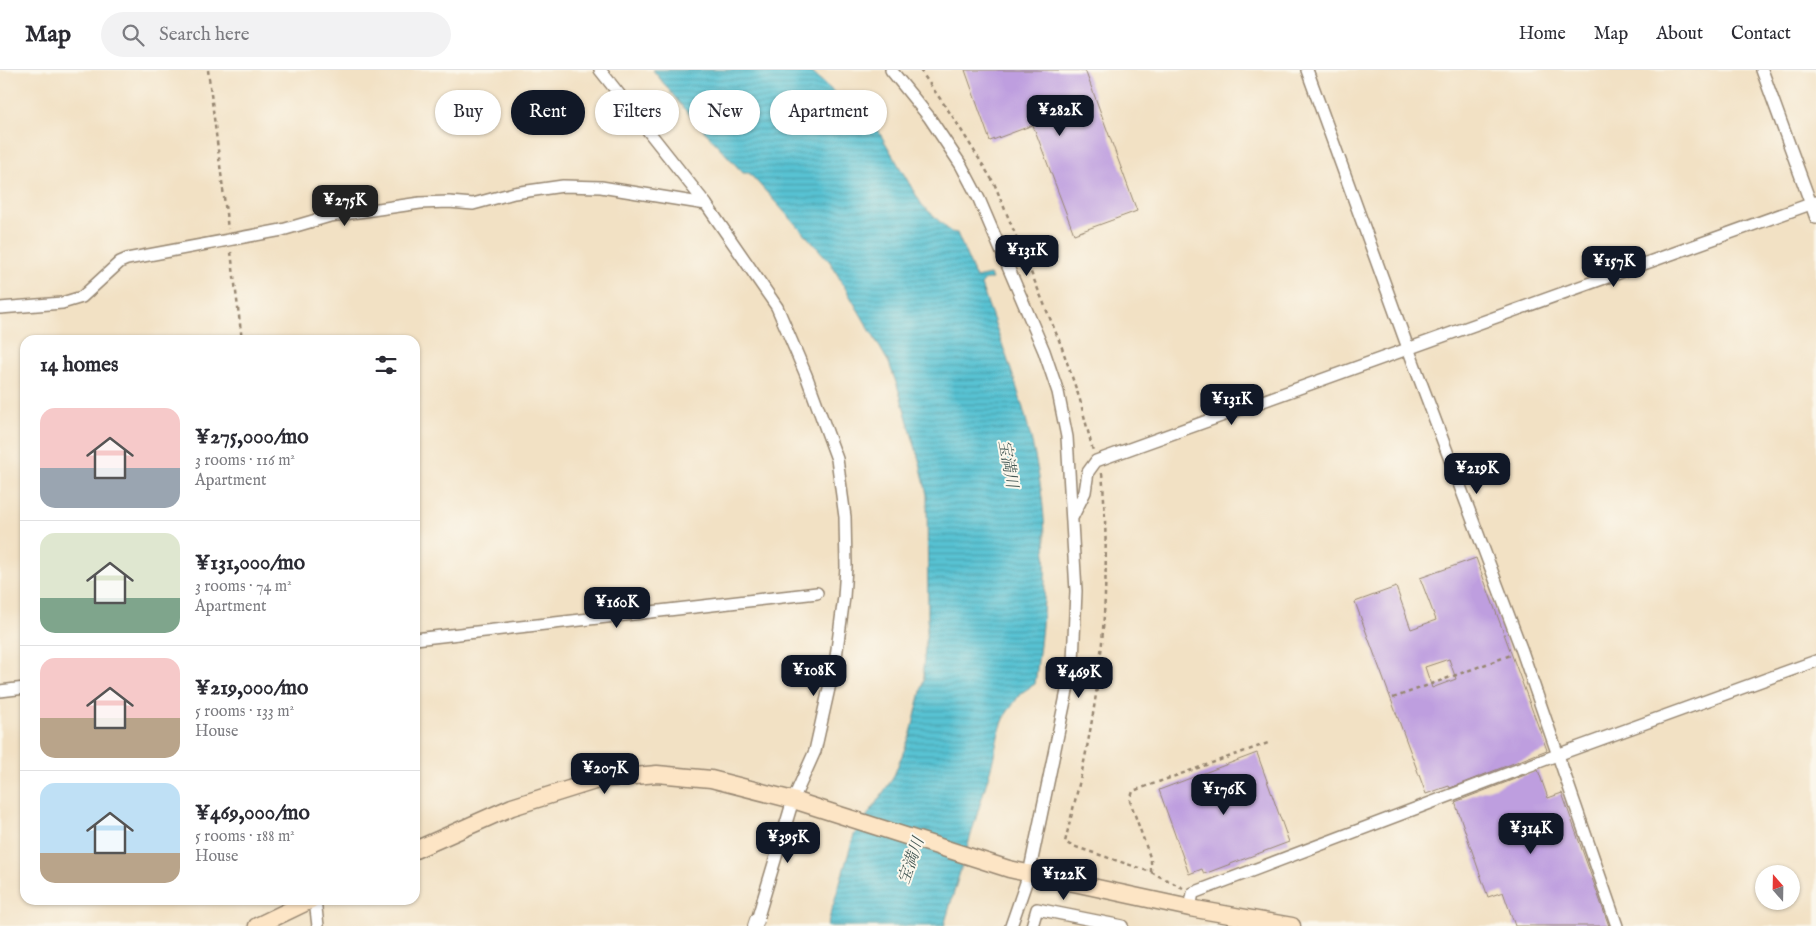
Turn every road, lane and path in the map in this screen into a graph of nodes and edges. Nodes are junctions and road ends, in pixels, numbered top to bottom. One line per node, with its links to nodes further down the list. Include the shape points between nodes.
1 (208, 70): 9 (path)
2 (600, 70): 7 (street)
3 (891, 70): 13 (street, via 929,117 979,199 1044,351 1058,392 1067,437)
4 (1307, 70): 12 (street)
5 (1762, 70): 6 (street)
6 (1813, 203): 8 (street); 12 (street)
7 (706, 204): 9 (street, via 601,187 563,186 514,193 472,204 420,203 330,216 282,230); 23 (street, via 777,307 837,459 844,508 846,574 836,657 815,751)
8 (1816, 218)
9 (229, 240): 10 (street, via 127,259 82,297 69,301); 11 (path)
10 (0, 308)
11 (241, 335)
12 (1408, 348): 13 (street, via 1096,461 1088,472 1085,492); 16 (street)
13 (1072, 519): 26 (street, via 1076,591 1074,662)
14 (817, 593): 15 (street)
15 (420, 638)
16 (1522, 652): 20 (path); 22 (street)
17 (1816, 661): 22 (street)
18 (20, 689): 19 (street)
19 (0, 691)
20 (1393, 698)
21 (1268, 743): 25 (path, via 1133,792 1130,801 1151,860)
22 (1557, 755): 29 (street, via 1193,893); 37 (street)
23 (798, 801): 24 (main road, via 711,779 657,774 601,779 512,807); 26 (main road); 30 (street)
24 (420, 848)
25 (1151, 872)
26 (1030, 874): 29 (main road); 33 (street)
27 (300, 905): 31 (main road)
28 (316, 905): 32 (street)
29 (1190, 908): 36 (main road)
30 (756, 923)
31 (256, 926)
32 (318, 926)
33 (1011, 926)
34 (1032, 926): 35 (street, via 1037,909)
35 (1122, 926)
36 (1292, 926)
37 (1617, 926)

